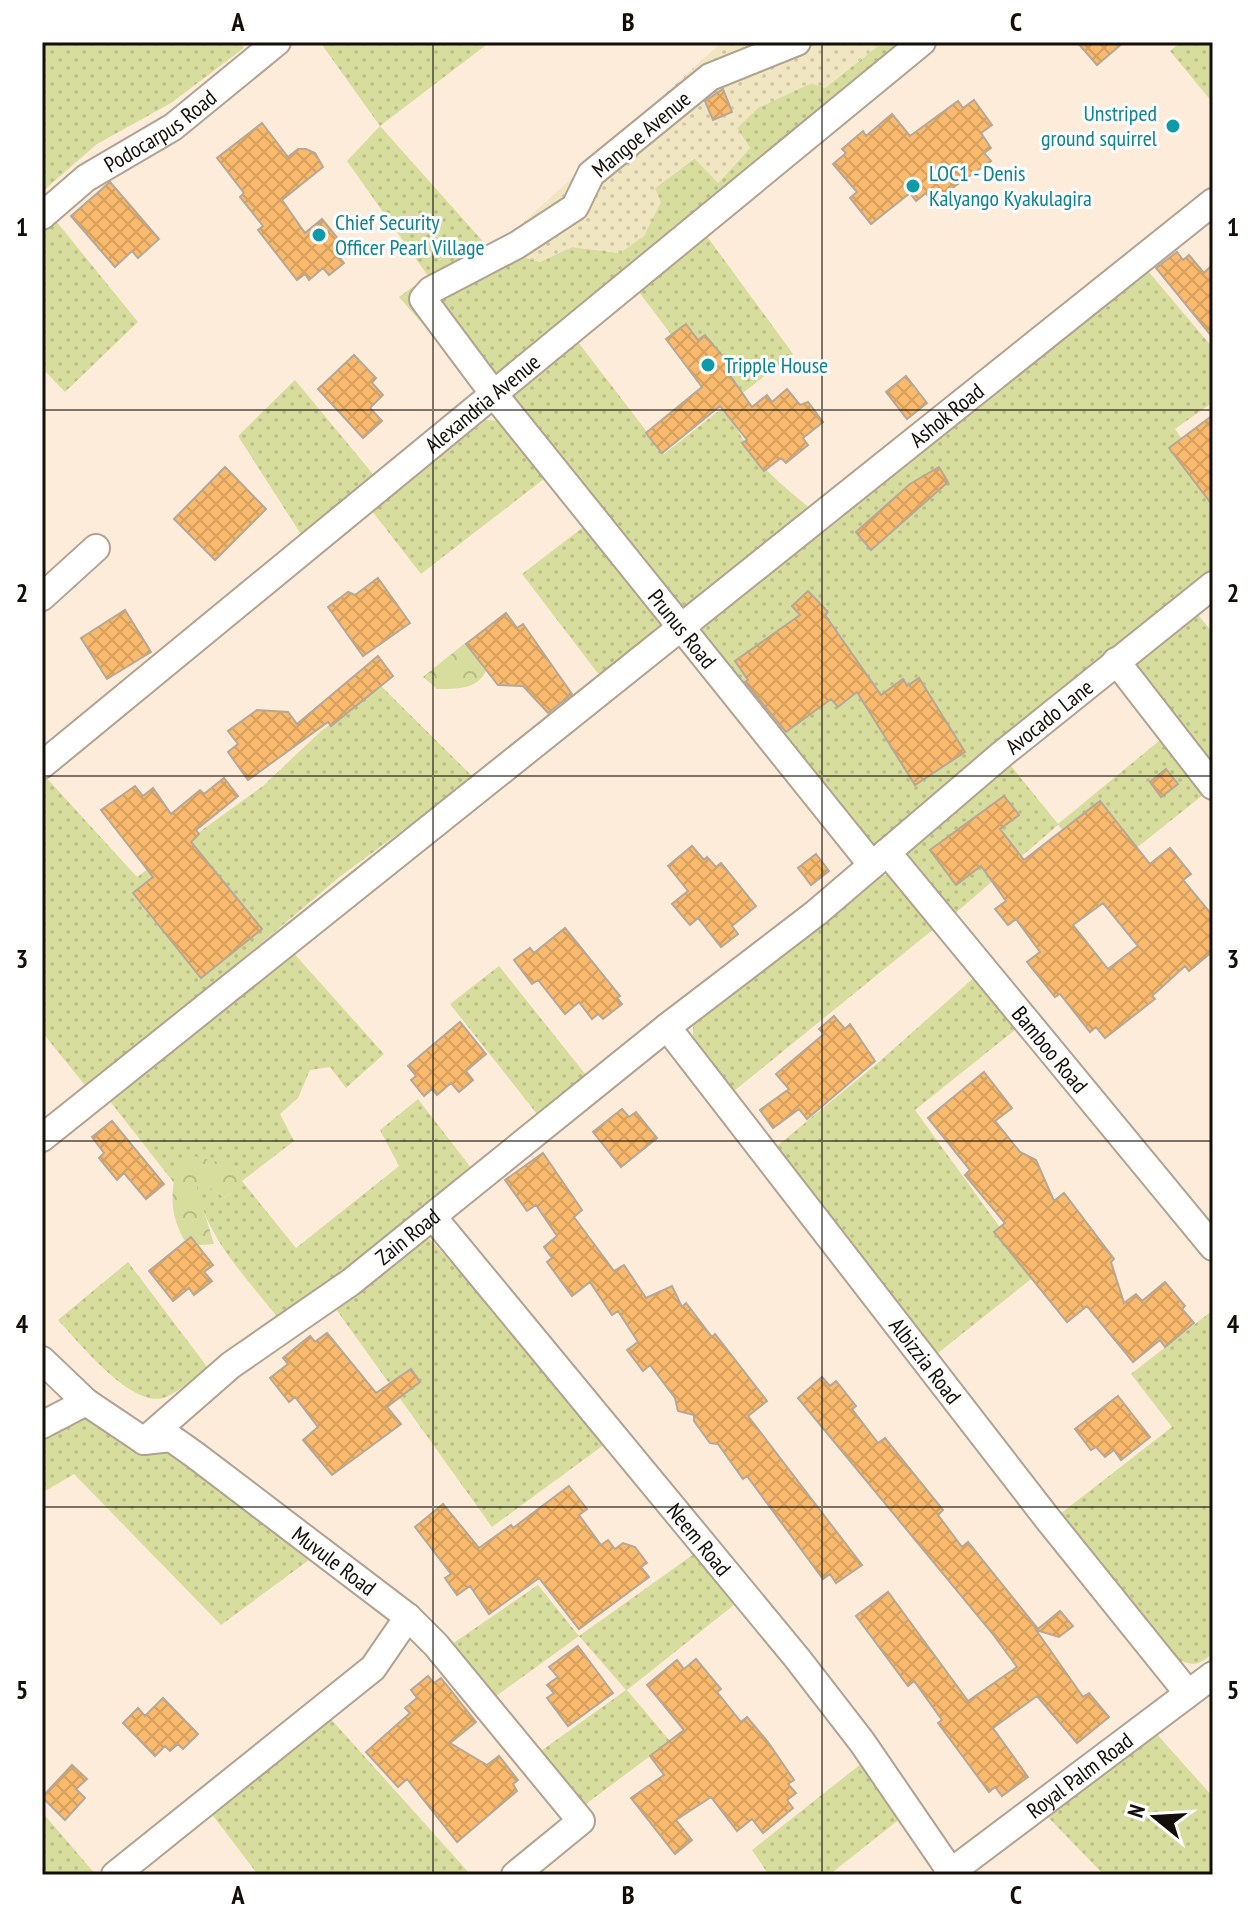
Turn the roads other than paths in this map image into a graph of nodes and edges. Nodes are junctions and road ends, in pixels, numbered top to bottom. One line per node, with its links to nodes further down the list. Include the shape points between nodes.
1 (277, 42): 5 (street, Podocarpus Road, via 173,127 86,178)
2 (797, 42): 6 (street, Mangoe Avenue, via 710,77 591,174 572,209)
3 (922, 42): 7 (street, Alexandria Avenue)
4 (1213, 202): 11 (street, Ashok Road)
5 (42, 216)
6 (423, 299): 7 (street, Prunus Road)
7 (493, 393): 11 (street, Prunus Road); 13 (street, Alexandria Avenue)
8 (96, 548): 10 (street)
9 (1213, 585): 12 (street, Avocado Lane)
10 (42, 597)
11 (682, 628): 15 (street, Prunus Road); 17 (street, Ashok Road)
12 (1116, 661): 14 (street); 15 (street, Avocado Lane)
13 (42, 765)
14 (1213, 786)
15 (880, 858): 16 (street, Avocado Lane); 19 (street, Bamboo Road)
16 (667, 1027): 18 (street, Zain Road); 26 (street, Albizzia Road)
17 (42, 1138)
18 (433, 1217): 23 (street, Zain Road, via 231,1365); 27 (street, Neem Road, via 797,1658 862,1742)
19 (1213, 1247)
20 (42, 1360): 21 (street, Muvule Road)
21 (86, 1402): 22 (street); 23 (street, Muvule Road)
22 (42, 1425)
23 (144, 1441): 24 (street, Muvule Road, via 171,1438)
24 (408, 1617): 28 (street, via 373,1668); 29 (street, Muvule Road, via 581,1821)
25 (1213, 1675): 26 (street, Royal Palm Road)
26 (1187, 1692): 27 (street, Royal Palm Road)
27 (949, 1873)
28 (115, 1875)
29 (515, 1875)

